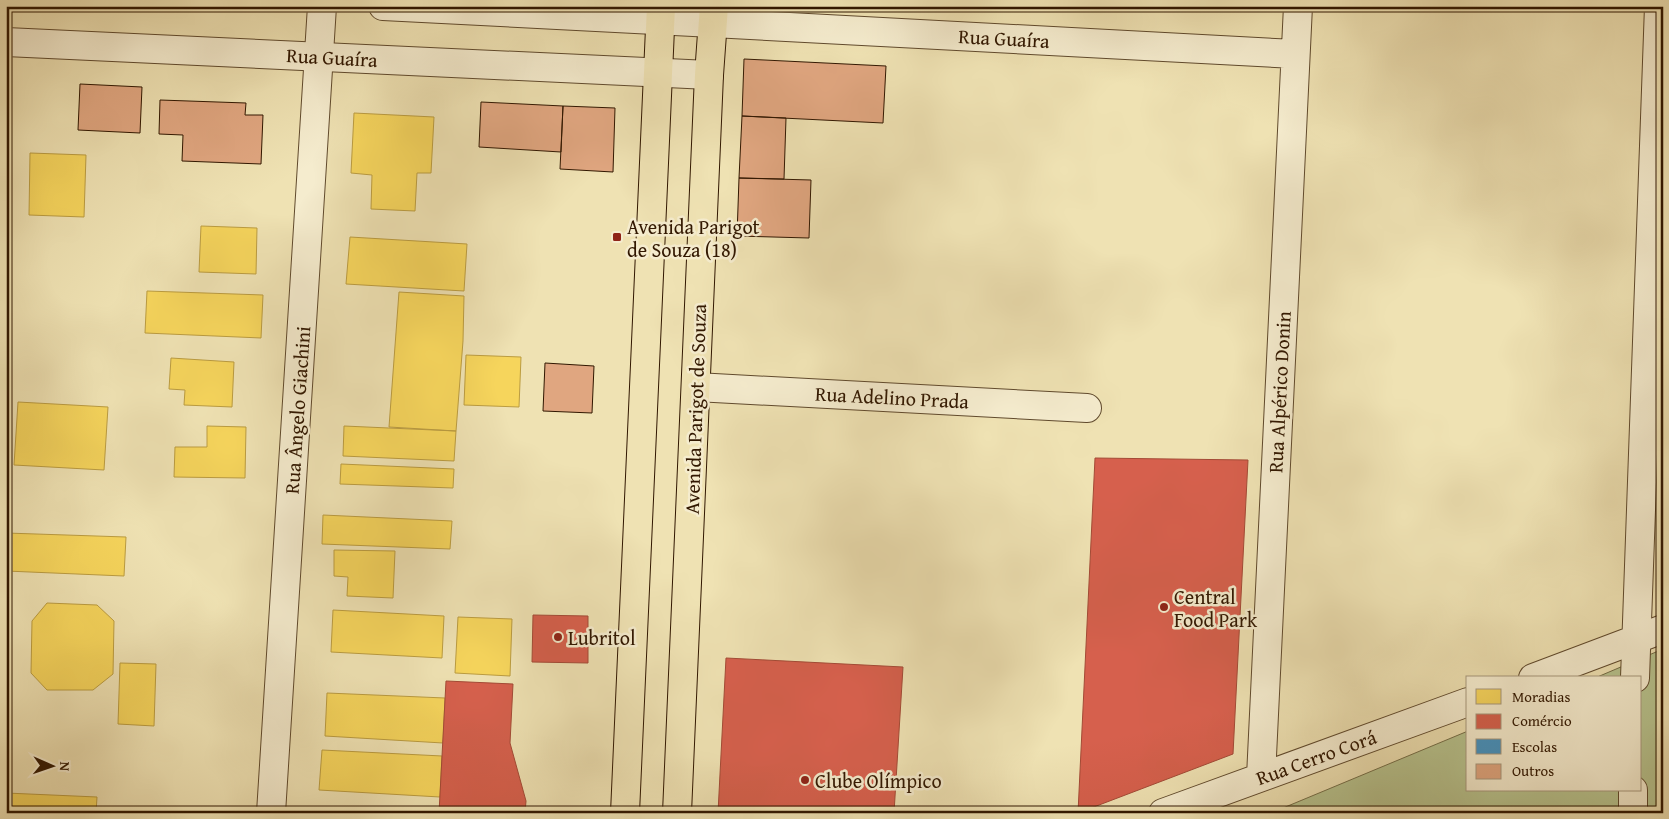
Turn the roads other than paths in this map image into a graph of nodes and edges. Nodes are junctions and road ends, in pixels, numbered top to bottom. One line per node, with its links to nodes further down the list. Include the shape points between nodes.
1 (322, 6): 9 (street, Rua Ângelo Giachini)
2 (383, 6): 5 (street)
3 (1298, 6): 8 (street, Rua Alpérico Donin)
4 (1658, 6): 15 (street)
5 (661, 13): 6 (street, Rua Guaíra); 10 (main road)
6 (713, 14): 8 (street, Rua Guaíra); 11 (main road, Avenida Parigot de Souza)
7 (6, 42): 9 (street, Rua Guaíra)
8 (1295, 54): 19 (street, Rua Alpérico Donin)
9 (320, 57): 10 (street, Rua Guaíra); 21 (street, Rua Ângelo Giachini)
10 (658, 72): 11 (street, Rua Guaíra); 22 (main road)
11 (709, 75): 12 (main road, Avenida Parigot de Souza)
12 (696, 387): 13 (street, Rua Adelino Prada); 23 (main road, Avenida Parigot de Souza)
13 (1087, 408)
14 (1663, 629): 15 (street)
15 (1636, 640): 16 (street); 17 (street)
16 (1538, 676)
17 (1635, 676)
18 (1466, 703): 19 (street, Rua Cerro Corá)
19 (1261, 777): 24 (street, Rua Cerro Corá)
20 (1633, 792): 25 (street)
21 (270, 813)
22 (625, 813)
23 (677, 813)
24 (1163, 813)
25 (1633, 813)

